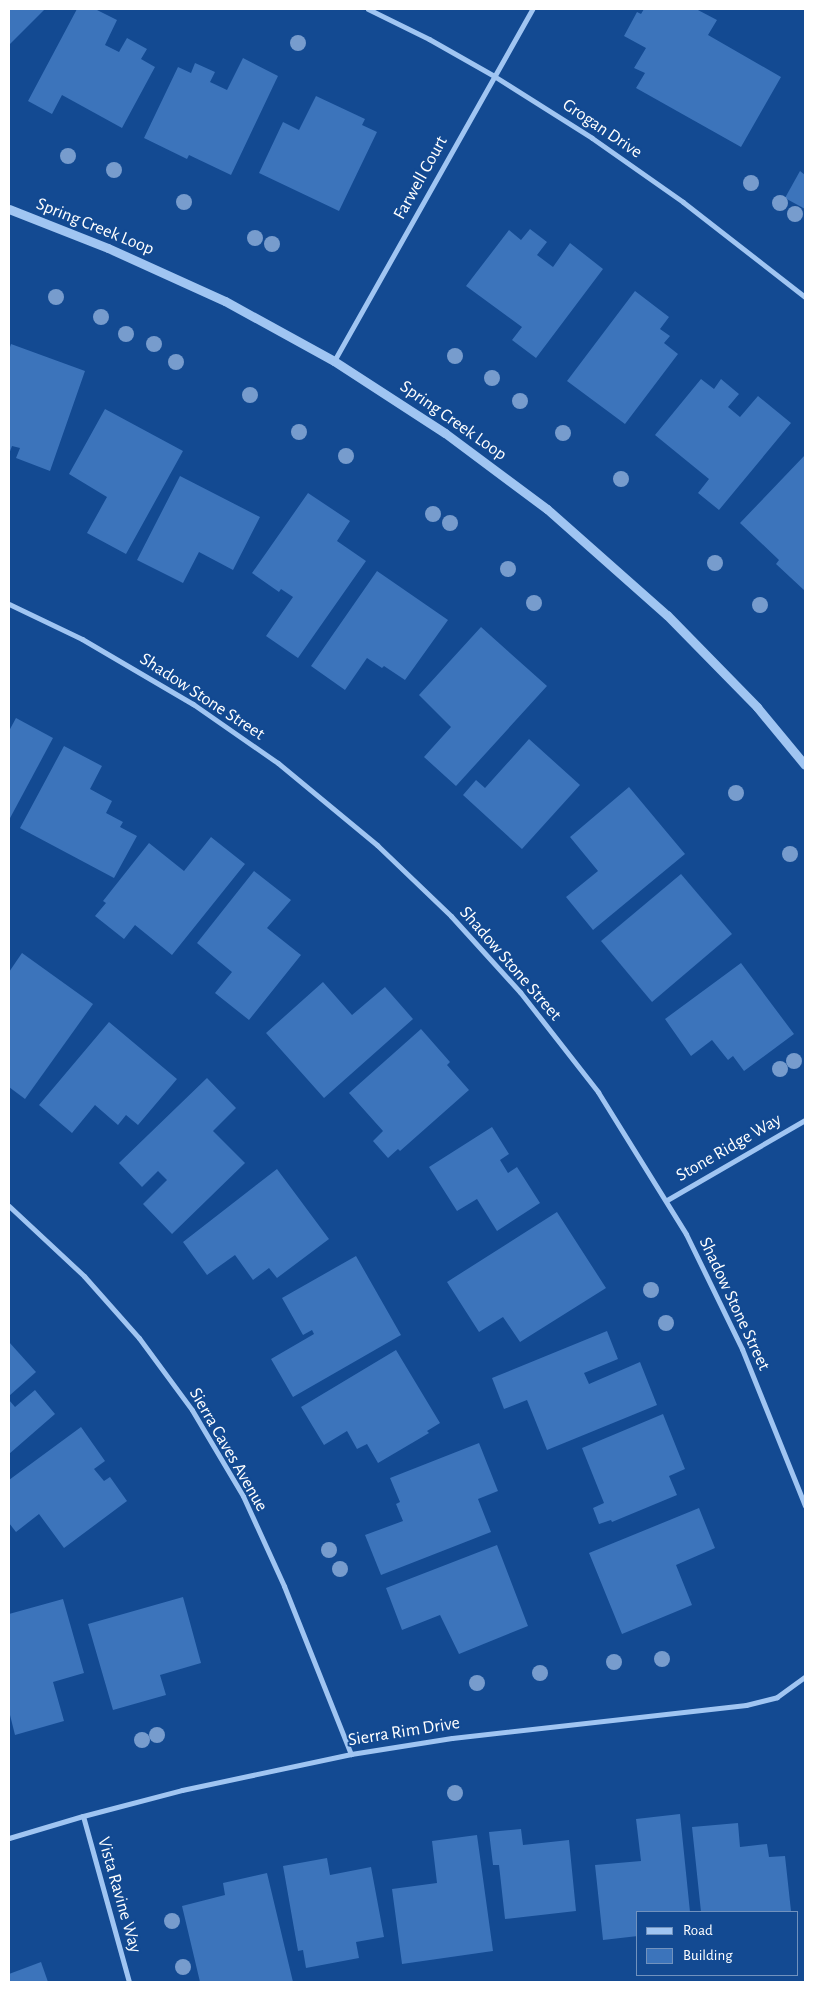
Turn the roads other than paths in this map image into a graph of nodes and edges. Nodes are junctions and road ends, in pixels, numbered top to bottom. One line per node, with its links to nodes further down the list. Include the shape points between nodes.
1 (368, 9): 3 (street, Grogan Drive)
2 (532, 9): 3 (street, Farwell Court)
3 (494, 76): 5 (street, Grogan Drive, via 592,138 683,202); 6 (street, Farwell Court)
4 (9, 209): 6 (street, Spring Creek Loop, via 108,248 225,301)
5 (805, 297)
6 (334, 361): 8 (street, Spring Creek Loop, via 445,433 547,509 667,615 757,707)
7 (9, 604): 10 (street, Shadow Stone Street, via 82,639 193,704 278,763 377,845 451,916 520,992 598,1092)
8 (805, 765)
9 (805, 1120): 10 (street, Stone Ridge Way)
10 (667, 1200): 12 (street, Shadow Stone Street, via 742,1349)
11 (9, 1206): 14 (street, Sierra Caves Avenue, via 84,1276 139,1338 192,1410 243,1496 284,1586)
12 (805, 1506)
13 (805, 1677): 14 (street, Sierra Rim Drive, via 777,1697 746,1705 452,1738)
14 (351, 1754): 15 (street, Sierra Rim Drive, via 182,1790)
15 (83, 1816): 16 (street, Sierra Rim Drive); 17 (street, Vista Ravine Way)
16 (9, 1838)
17 (129, 1982)

